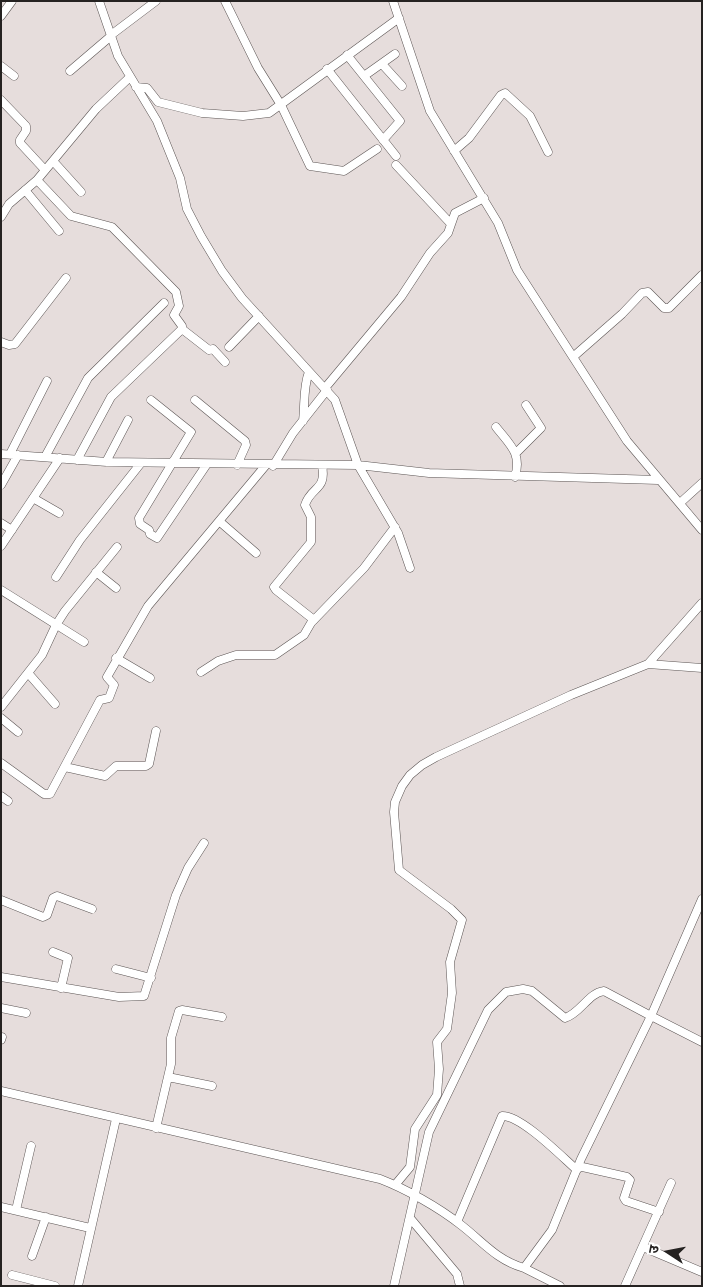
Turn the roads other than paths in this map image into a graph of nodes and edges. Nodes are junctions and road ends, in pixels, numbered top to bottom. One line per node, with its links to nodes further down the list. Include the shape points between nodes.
1 (12, 1): 6 (street)
2 (98, 1): 8 (street)
3 (156, 1): 8 (street)
4 (225, 1): 21 (street, via 258,68)
5 (393, 1): 7 (street)
6 (1, 16)
7 (398, 18): 10 (street); 24 (street, via 430,111)
8 (111, 35): 14 (street); 17 (street)
9 (395, 54): 11 (street)
10 (347, 55): 13 (street); 16 (street)
11 (382, 64): 16 (street); 18 (street)
12 (1, 66): 15 (street)
13 (327, 69): 21 (street); 22 (street)
14 (70, 71)
15 (14, 76)
16 (364, 76): 22 (street, via 400,121)
17 (130, 77): 19 (street); 27 (street, via 95,110)
18 (402, 86)
19 (136, 87): 21 (street, via 147,88 158,102 202,113 247,116 272,112); 40 (street, via 157,121 180,178 187,209 222,272)
20 (1, 100): 29 (street, via 26,126 20,143)
21 (281, 105): 23 (street, via 310,166 344,171)
22 (383, 140): 26 (street)
23 (377, 149)
24 (454, 151): 25 (street, via 470,138 505,93 530,116); 33 (street)
25 (548, 152)
26 (396, 156)
27 (52, 162): 29 (street); 32 (street)
28 (396, 165): 35 (street)
29 (45, 170): 30 (street)
30 (37, 180): 31 (street); 41 (street, via 71,216 112,227 169,284 179,298 179,308 174,317)
31 (25, 190): 34 (street, via 9,204); 36 (street)
32 (81, 192)
33 (484, 198): 35 (street, via 454,214); 44 (street, via 498,222 517,270)
34 (1, 217)
35 (451, 224): 48 (street, via 392,310)
36 (59, 231)
37 (702, 275): 44 (street, via 669,308 664,308 648,292 642,293)
38 (66, 278): 42 (street, via 15,344 9,346)
39 (164, 303): 58 (street, via 88,378)
40 (259, 316): 43 (street); 46 (street)
41 (182, 329): 45 (street, via 209,350 213,349); 60 (street, via 111,397)
42 (1, 342)
43 (229, 347)
44 (573, 357): 70 (street, via 628,441)
45 (225, 362)
46 (309, 372): 48 (street); 53 (street, via 304,384)
47 (47, 381): 56 (street)
48 (326, 389): 53 (street); 68 (street, via 340,409)
49 (151, 400): 63 (street, via 191,432)
50 (194, 400): 65 (street, via 245,441)
51 (526, 405): 55 (street, via 541,428)
52 (128, 420): 61 (street)
53 (303, 421): 66 (street)
54 (496, 427): 55 (street)
55 (516, 453): 69 (street, via 519,464)
56 (5, 454): 57 (street)
57 (18, 455): 58 (street); 72 (street)
58 (45, 457): 59 (street)
59 (60, 458): 60 (street); 73 (street)
60 (77, 460): 61 (street)
61 (106, 462): 62 (street)
62 (141, 463): 63 (street); 86 (street, via 80,540)
63 (174, 464): 64 (street); 64 (street, via 139,518 140,524 155,538)
64 (207, 464): 65 (street)
65 (237, 465): 66 (street)
66 (270, 465): 67 (street); 76 (street)
67 (322, 465): 68 (street); 90 (street, via 322,483 305,505 311,517 311,542 274,587)
68 (358, 465): 69 (street, via 429,473); 78 (street)
69 (515, 476): 70 (street)
70 (658, 480): 74 (street)
71 (702, 483): 74 (street)
72 (1, 485)
73 (33, 498): 75 (street); 79 (street)
74 (680, 503): 80 (street)
75 (59, 513)
76 (219, 521): 83 (street); 93 (street, via 148,606)
77 (1, 523): 79 (street)
78 (395, 527): 84 (street); 90 (street, via 364,568)
79 (12, 530): 81 (street)
80 (702, 530)
81 (1, 546)
82 (117, 547): 85 (street)
83 (256, 553)
84 (410, 568)
85 (96, 572): 87 (street); 91 (street)
86 (56, 577)
87 (116, 588)
88 (1, 590): 91 (street)
89 (702, 603): 94 (street)
90 (314, 620): 96 (street, via 304,635 275,655 236,655)
91 (56, 625): 92 (street); 97 (street, via 47,647)
92 (84, 642)
93 (116, 658): 98 (street); 105 (street, via 107,679 114,687 107,700 100,700)
94 (648, 664): 95 (street); 130 (street, via 571,695 436,757 413,772 398,794 394,812 399,870 462,920 450,962 452,993 447,1027 437,1045 437,1095 415,1129 410,1167)
95 (702, 668)
96 (201, 672)
97 (28, 673): 99 (street); 100 (street)
98 (150, 678)
99 (55, 704)
100 (1, 707)
101 (1, 718): 103 (street)
102 (156, 731): 105 (street, via 146,766 116,766 105,776)
103 (18, 732)
104 (1, 763): 105 (street, via 46,796)
105 (65, 767)
106 (1, 796): 107 (street)
107 (8, 801)
108 (204, 843): 115 (street, via 182,880)
109 (1, 900): 111 (street, via 43,917 57,896)
110 (702, 900): 119 (street)
111 (92, 909)
112 (53, 952): 116 (street, via 68,958)
113 (116, 969): 115 (street)
114 (1, 977): 116 (street)
115 (151, 978): 116 (street, via 146,994 136,997)
116 (61, 988)
117 (1, 1008): 118 (street)
118 (26, 1012)
119 (651, 1016): 121 (street); 128 (street); 131 (street, via 604,991 595,994 575,1014 565,1018 529,990 511,989 506,992 488,1010 432,1126)
120 (222, 1017): 122 (street, via 179,1011 171,1038)
121 (702, 1042)
122 (168, 1077): 123 (street); 126 (street)
123 (212, 1086)
124 (1, 1091): 125 (street)
125 (116, 1118): 126 (street); 138 (street)
126 (156, 1128): 130 (street, via 364,1174)
127 (31, 1146): 133 (street)
128 (578, 1168): 134 (street, via 627,1177 630,1180 624,1198 626,1201); 137 (street, via 526,1127 502,1116); 141 (street, via 552,1230)
129 (671, 1183): 134 (street)
130 (395, 1185): 131 (street)
131 (415, 1197): 136 (street); 137 (street)
132 (1, 1206): 133 (street)
133 (16, 1210): 135 (street)
134 (659, 1212): 139 (street)
135 (46, 1218): 138 (street); 140 (street)
136 (410, 1218): 147 (street); 148 (street, via 458,1274)
137 (457, 1222): 141 (street, via 497,1257)
138 (90, 1228): 146 (street)
139 (643, 1246): 142 (street); 150 (street)
140 (32, 1256)
141 (524, 1268): 144 (street)
142 (702, 1272)
143 (12, 1275): 145 (street)
144 (550, 1284): 149 (street)
145 (55, 1286)
146 (78, 1286)
147 (394, 1286)
148 (460, 1286)
149 (560, 1286)
150 (625, 1286)

